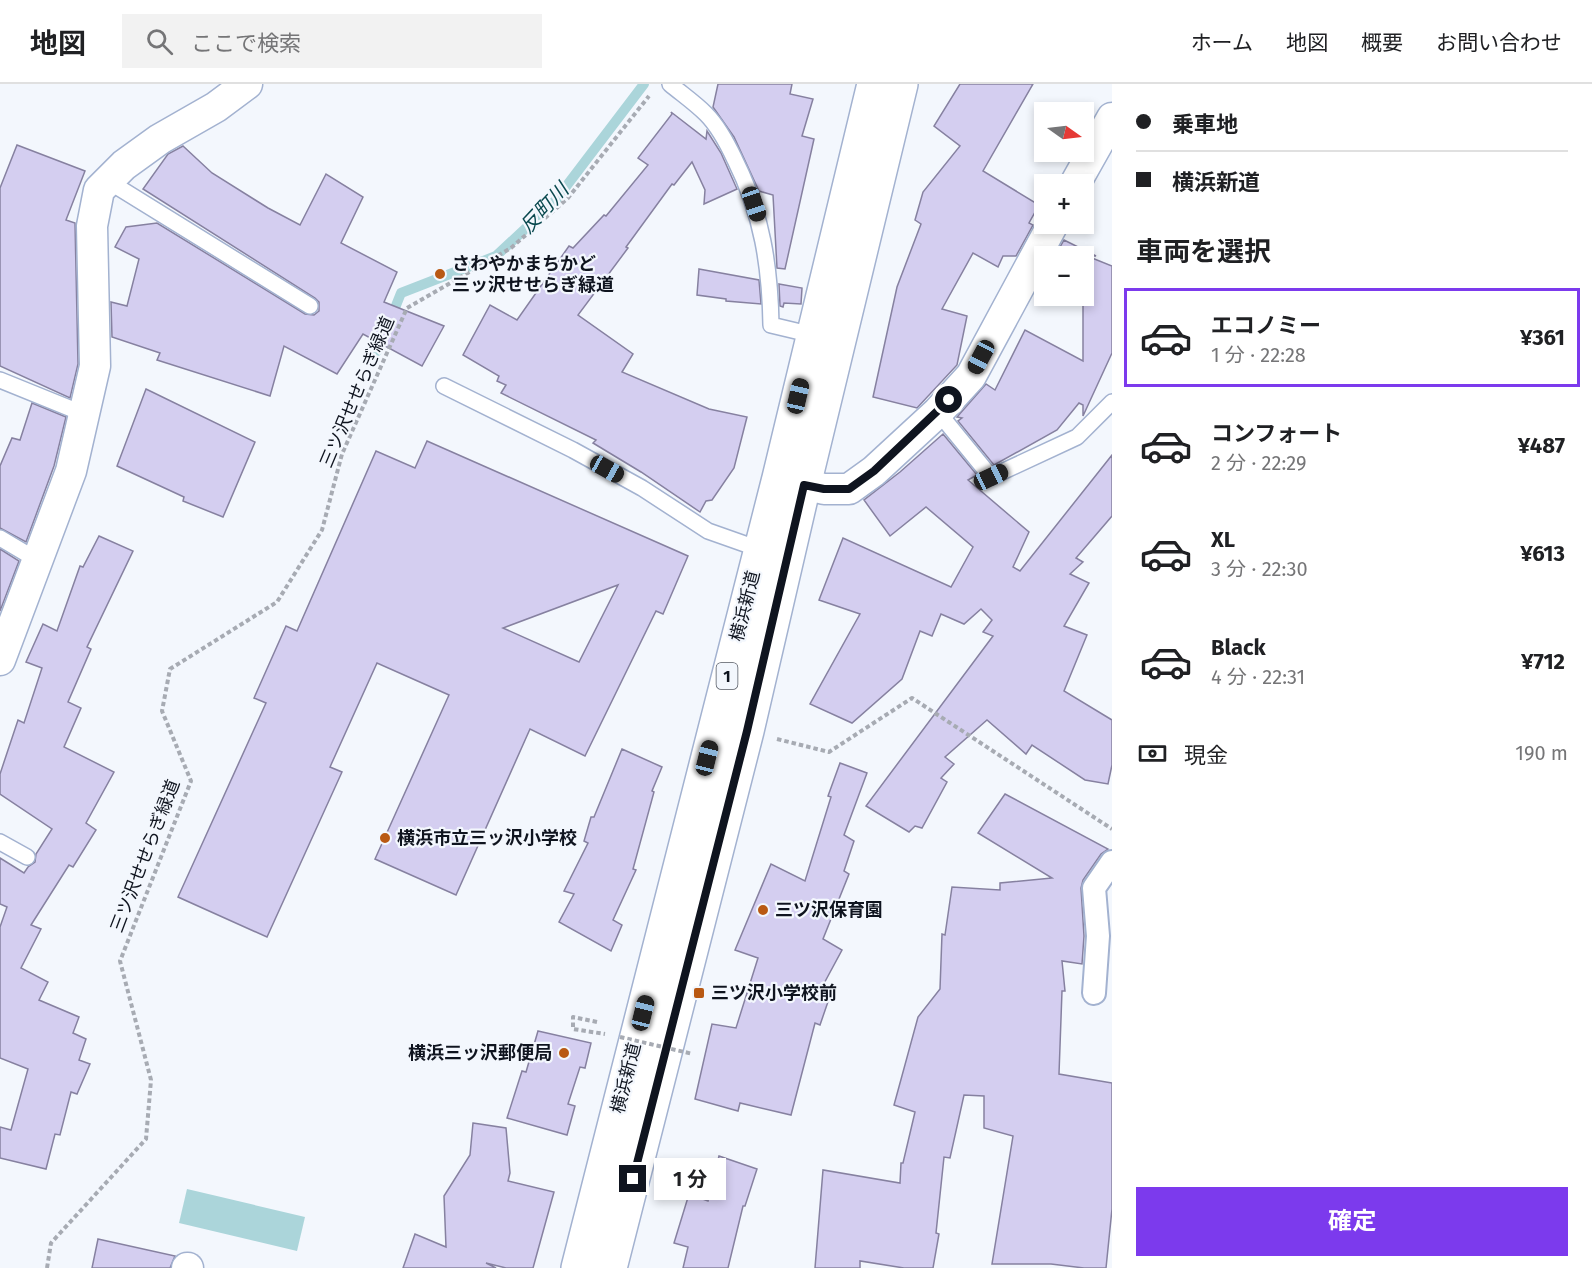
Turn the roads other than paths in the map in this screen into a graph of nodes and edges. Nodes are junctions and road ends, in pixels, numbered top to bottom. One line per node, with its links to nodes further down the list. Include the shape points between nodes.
1 (247, 84): 7 (street, via 124,165)
2 (670, 84): 10 (lane, via 707,115 747,183 761,225 768,264 771,325)
3 (874, 84): 10 (highway, 横浜新道 / 1)
4 (901, 84): 16 (highway, 横浜新道 / 1)
5 (1110, 125): 6 (street)
6 (1080, 174)
7 (108, 181): 9 (lane); 15 (street, via 99,190 92,226 95,366)
8 (1048, 234): 14 (street, via 971,376)
9 (310, 306)
10 (813, 335): 16 (highway, 横浜新道 / 1)
11 (0, 380): 15 (lane)
12 (444, 386): 18 (lane, via 573,450 708,531)
13 (1112, 402): 14 (lane, via 1077,437 991,477)
14 (938, 412): 16 (street, via 849,489 824,489)
15 (84, 414): 19 (street, via 70,471)
16 (791, 481): 18 (highway, 横浜新道 / 1); 26 (highway, 横浜新道 / 1, via 747,731)
17 (0, 538): 19 (lane)
18 (759, 549): 25 (highway, 横浜新道 / 1)
19 (38, 560): 20 (street)
20 (0, 660)
21 (0, 842): 22 (lane)
22 (27, 856)
23 (1112, 862): 24 (street, via 1094,888 1098,936)
24 (1094, 993)
25 (578, 1268)
26 (610, 1268)

